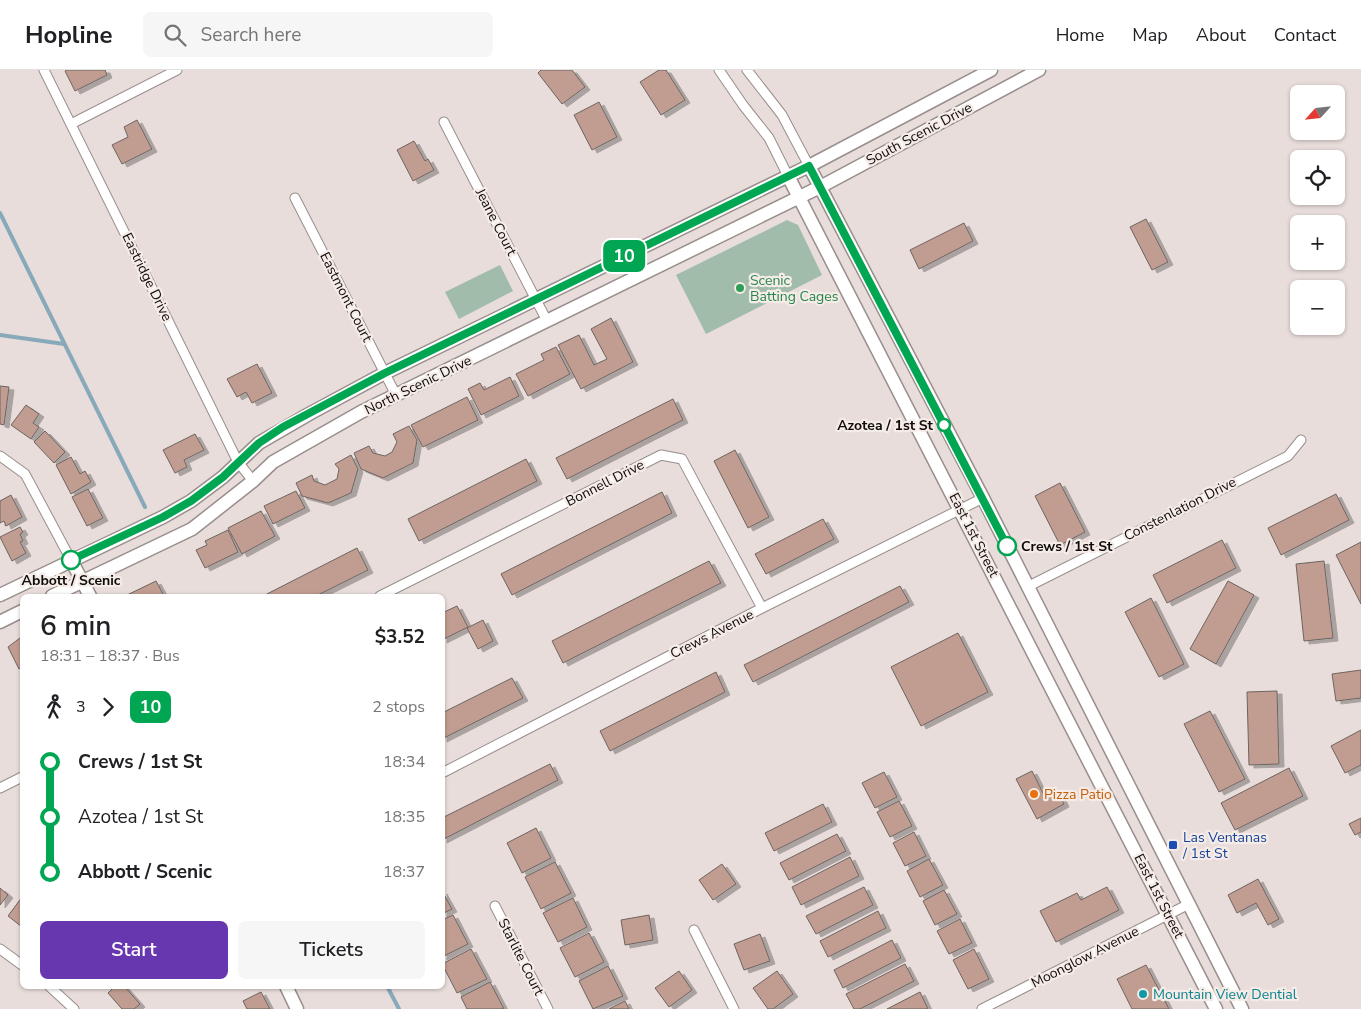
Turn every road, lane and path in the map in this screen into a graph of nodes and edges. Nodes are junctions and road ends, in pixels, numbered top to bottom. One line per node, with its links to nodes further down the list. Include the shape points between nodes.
1 (44, 70): 8 (street, Eastridge Drive)
2 (177, 70): 8 (street)
3 (719, 70): 10 (street, East 1st Street, via 769,138)
4 (747, 70): 9 (street, East 1st Street, via 782,115)
5 (991, 70): 9 (main road, South Scenic Drive)
6 (1039, 70): 11 (main road, South Scenic Drive)
7 (444, 122): 14 (street, Jeane Court)
8 (71, 124): 20 (street, Eastridge Drive)
9 (809, 166): 10 (main road, North Scenic Drive); 11 (main road, East 1st Street)
10 (788, 176): 12 (main road, East 1st Street); 14 (main road, North Scenic Drive)
11 (820, 187): 12 (main road, South Scenic Drive); 22 (main road, East 1st Street)
12 (799, 197): 15 (main road, North Scenic Drive); 23 (main road, East 1st Street)
13 (295, 198): 16 (street, Eastmont Court)
14 (536, 300): 15 (street, Jeane Court); 16 (main road, North Scenic Drive)
15 (547, 322): 17 (main road, North Scenic Drive)
16 (385, 373): 17 (street, Eastmont Court); 20 (main road, North Scenic Drive, via 283,427)
17 (396, 395): 21 (main road, North Scenic Drive, via 272,462)
18 (1301, 440): 26 (street, Constenlation Drive, via 1288,456)
19 (0, 456): 24 (street, via 25,474)
20 (238, 462): 21 (street, Eastridge Drive); 24 (main road, North Scenic Drive, via 184,505)
21 (253, 481): 25 (main road, North Scenic Drive, via 192,530)
22 (982, 498): 23 (street, Crews Avenue); 26 (main road, East 1st Street)
23 (961, 510): 31 (street, Crews Avenue); 39 (main road, East 1st Street)
24 (71, 560): 25 (main road); 30 (main road, North Scenic Drive)
25 (83, 581): 27 (main road, North Scenic Drive); 28 (main road)
26 (1027, 587): 37 (main road, East 1st Street)
27 (56, 594)
28 (89, 594)
29 (384, 594): 31 (street, Bonnell Drive, via 661,455 682,459)
30 (0, 595)
31 (762, 608): 34 (street, Crews Avenue)
32 (20, 612): 33 (main road)
33 (0, 622)
34 (445, 771)
35 (20, 778): 36 (street)
36 (0, 788)
37 (1189, 904): 39 (street, Moonglow Avenue); 51 (main road, East 1st Street)
38 (495, 906): 47 (street, Starlite Court)
39 (1168, 915): 49 (street, Moonglow Avenue); 50 (main road, East 1st Street)
40 (694, 930): 48 (street)
41 (0, 949): 42 (street)
42 (20, 964)
43 (52, 989): 45 (street)
44 (287, 989): 46 (main road)
45 (74, 1009)
46 (297, 1009)
47 (548, 1009)
48 (734, 1009)
49 (982, 1009)
50 (1216, 1009)
51 (1242, 1009)

